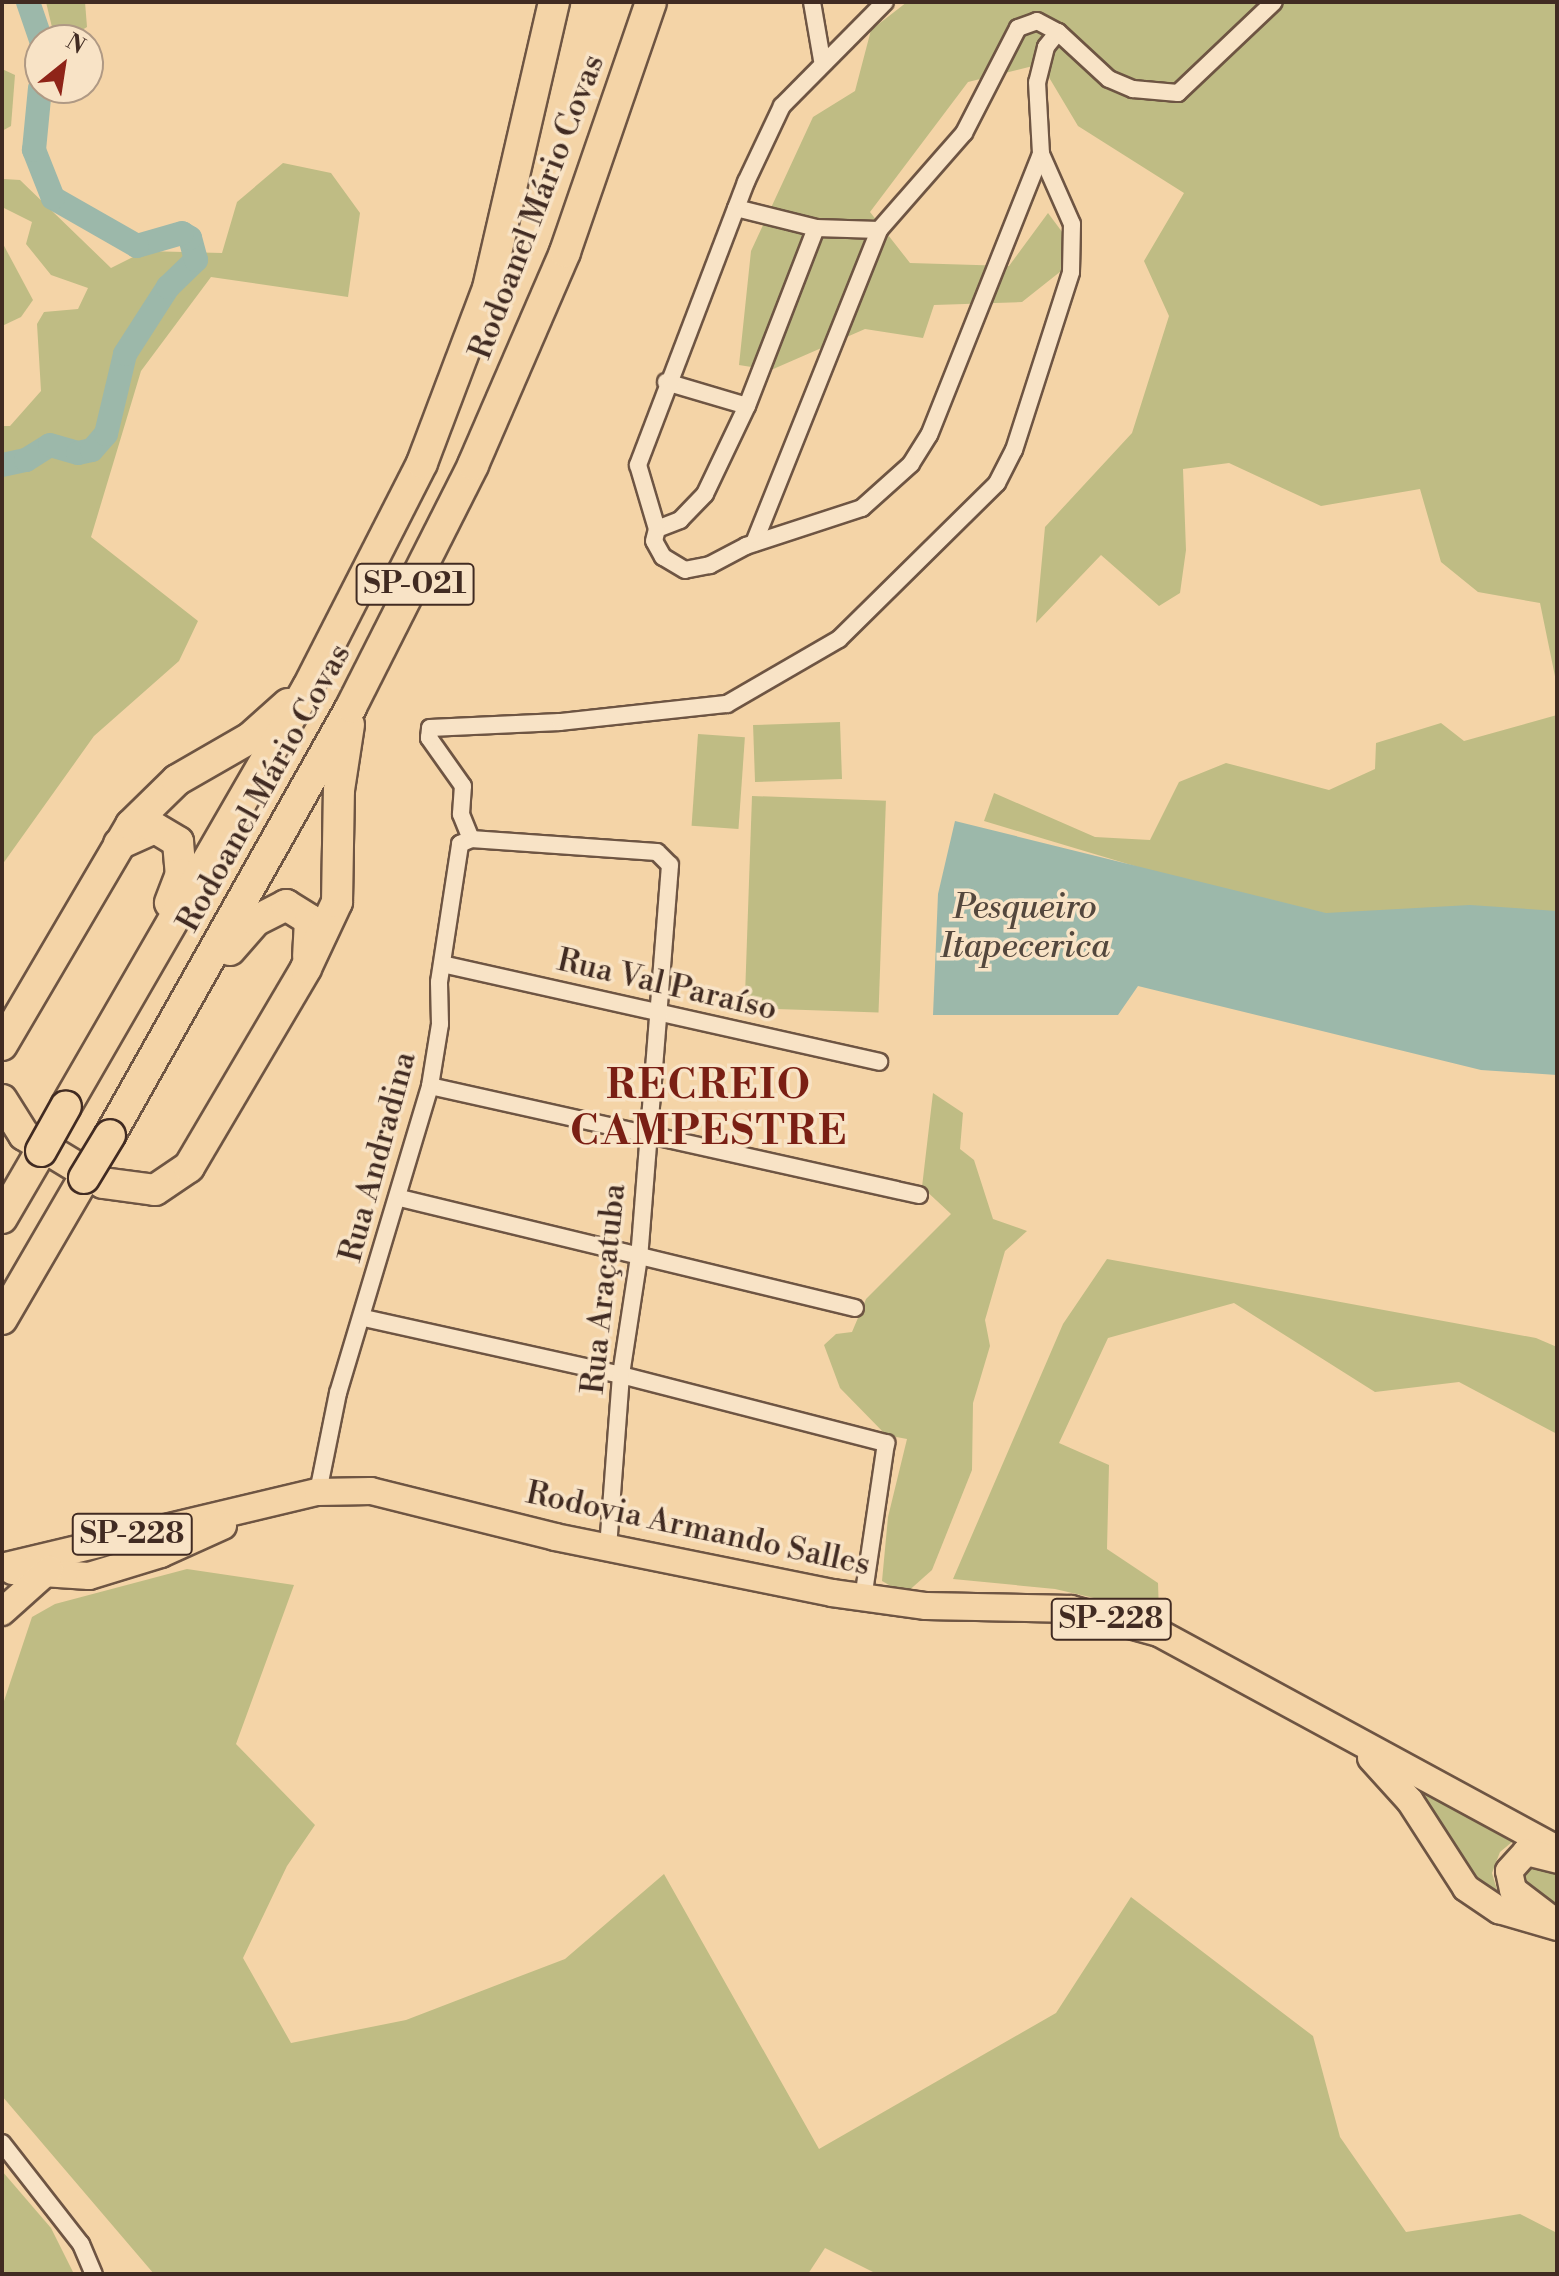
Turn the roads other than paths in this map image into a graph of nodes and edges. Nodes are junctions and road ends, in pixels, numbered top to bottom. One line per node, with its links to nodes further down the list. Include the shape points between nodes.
1 (554, 2): 16 (highway, Rodoanel Mário Covas / SP-021, via 488,288 422,463)
2 (651, 2): 17 (highway, Rodoanel Mário Covas / SP-021, via 533,328 443,528)
3 (812, 2): 7 (street)
4 (885, 2): 7 (street)
5 (1274, 2): 6 (street, via 1178,93 1133,89 1109,79)
6 (1058, 32): 8 (street, via 1046,47 1037,82); 11 (street, via 1037,21 1018,28 964,133)
7 (822, 60): 9 (street, via 782,106)
8 (1041, 154): 15 (street, via 929,435 911,464 862,508); 18 (street, via 1072,224 1071,272 1014,450 997,483 839,639 727,704 560,722 430,728 429,738 463,786 461,814)
9 (736, 208): 10 (street); 12 (street)
10 (816, 228): 11 (street); 13 (street)
11 (879, 230): 15 (street)
12 (666, 382): 13 (street); 14 (street, via 638,465)
13 (747, 406): 14 (street, via 705,494 680,520)
14 (657, 529): 15 (street, via 654,541 663,557 685,570)
15 (754, 543)
16 (308, 687): 19 (highway, via 250,738 177,780 146,807); 20 (highway, Rodoanel Mário Covas / SP-021)
17 (351, 707): 22 (highway, via 339,790 337,902); 23 (highway, Rodoanel Mário Covas / SP-021)
18 (471, 839): 21 (street, Rua Andradina, via 460,844); 24 (street, Rua Araçatuba, via 657,852 670,865)
19 (118, 845): 20 (highway, via 155,828 169,832 182,855 181,874); 25 (highway)
20 (148, 964): 32 (highway, Rodoanel Mário Covas / SP-021, bridge)
21 (442, 964): 24 (street, Rua Val Paraíso); 27 (street, Rua Andradina)
22 (306, 968): 23 (highway, via 310,920 299,909 272,907); 28 (highway, via 201,1150 175,1181 155,1190 103,1183 67,1162 24,1135)
23 (185, 1003): 36 (highway, Rodoanel Mário Covas / SP-021, bridge)
24 (658, 1013): 26 (street, Rua Val Paraíso); 29 (street, Rua Araçatuba)
25 (2, 1045)
26 (879, 1062)
27 (430, 1086): 29 (street); 31 (street, Rua Andradina)
28 (2, 1100)
29 (648, 1134): 30 (street); 33 (street, Rua Araçatuba)
30 (919, 1195)
31 (400, 1198): 33 (street); 35 (street, Rua Andradina)
32 (2, 1218)
33 (639, 1257): 34 (street); 37 (street, Rua Araçatuba)
34 (855, 1308)
35 (364, 1318): 37 (street); 38 (street, Rua Andradina, via 338,1393)
36 (2, 1319)
37 (621, 1375): 40 (street, Rua Araçatuba); 43 (street, via 886,1443)
38 (318, 1492): 39 (main road, Rodovia Armando Salles / SP-228); 40 (main road, Rodovia Armando Salles / SP-228, via 371,1491)
39 (263, 1509): 41 (main road, Rodovia Armando Salles / SP-228); 42 (main road, via 161,1554 89,1576)
40 (608, 1548): 43 (main road, Rodovia Armando Salles / SP-228)
41 (68, 1551): 42 (main road); 42 (main road, Rodovia Armando Salles / SP-228)
42 (10, 1587)
43 (863, 1598): 44 (main road, Rodovia Armando Salles / SP-228, via 926,1606 1071,1609 1145,1629)
44 (1360, 1746): 45 (main road, Rodovia Armando Salles / SP-228); 47 (main road, Rodovia Armando Salles / SP-228, via 1410,1801 1466,1888 1499,1910)
45 (1557, 1849)
46 (1557, 1860): 47 (main road, via 1526,1852 1509,1871 1513,1890)
47 (1557, 1925)
48 (2, 2143): 49 (street, via 81,2244)
49 (94, 2274)

